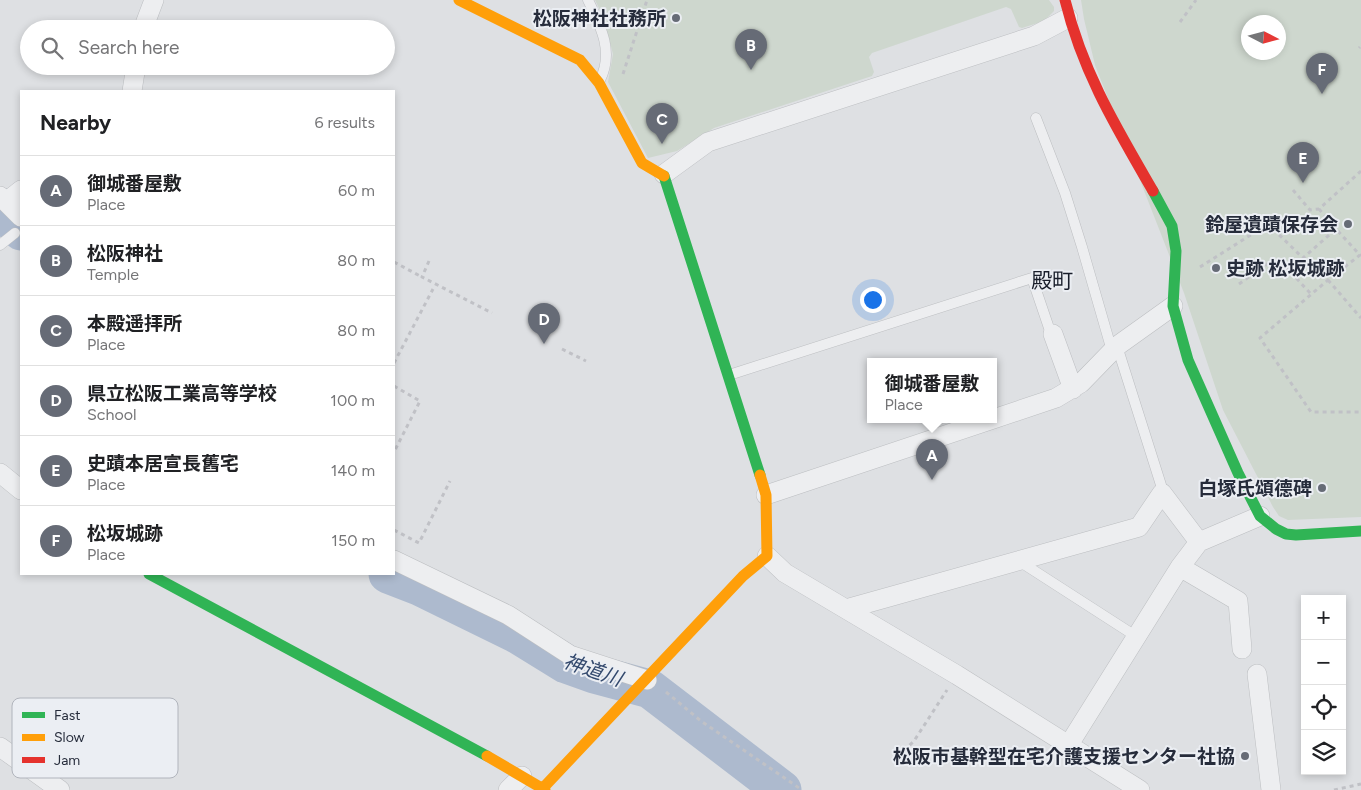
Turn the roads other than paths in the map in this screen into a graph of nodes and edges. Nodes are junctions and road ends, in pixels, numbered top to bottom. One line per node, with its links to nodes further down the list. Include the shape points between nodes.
1 (154, 0): 5 (street)
2 (459, 0): 7 (street, via 580,60)
3 (588, 0): 7 (lane, via 607,50 606,68)
4 (1067, 9): 10 (street, via 1034,36 708,142); 15 (street, via 1091,78 1172,226 1176,251)
5 (146, 20)
6 (135, 75): 8 (street)
7 (599, 83): 10 (street, via 642,163)
8 (132, 90)
9 (1036, 118): 17 (lane, via 1064,193)
10 (664, 174): 18 (street)
11 (20, 190): 12 (street)
12 (3, 199): 13 (street)
13 (18, 225): 14 (lane)
14 (0, 245)
15 (1173, 306): 17 (street); 26 (street, via 1188,360)
16 (1053, 334): 18 (lane, via 1032,278); 19 (street)
17 (1114, 349): 19 (street); 24 (lane)
18 (727, 375): 25 (street)
19 (1073, 389): 20 (street)
20 (997, 418)
21 (981, 423): 25 (street)
22 (0, 473): 23 (street)
23 (20, 489)
24 (1162, 493): 28 (street); 31 (street, via 1140,528)
25 (766, 495): 29 (street)
26 (1260, 516): 27 (street, via 1286,534); 28 (street)
27 (1361, 531)
28 (1199, 542): 32 (street)
29 (767, 556): 34 (street, via 785,573); 38 (street, via 743,576)
30 (395, 560): 38 (street, via 508,615 570,655)
31 (1019, 561): 34 (street); 35 (lane)
32 (1180, 566): 35 (street); 36 (street, via 1238,601)
33 (151, 575): 42 (street)
34 (846, 609): 39 (street)
35 (1137, 637): 39 (street)
36 (1242, 649)
37 (1257, 674): 48 (street)
38 (643, 684): 44 (street)
39 (1068, 746): 47 (street)
40 (0, 747): 41 (street)
41 (12, 756)
42 (522, 776): 44 (street); 46 (street)
43 (43, 778): 45 (street)
44 (544, 789)
45 (60, 790)
46 (508, 790)
47 (1140, 790)
48 (1271, 790)

